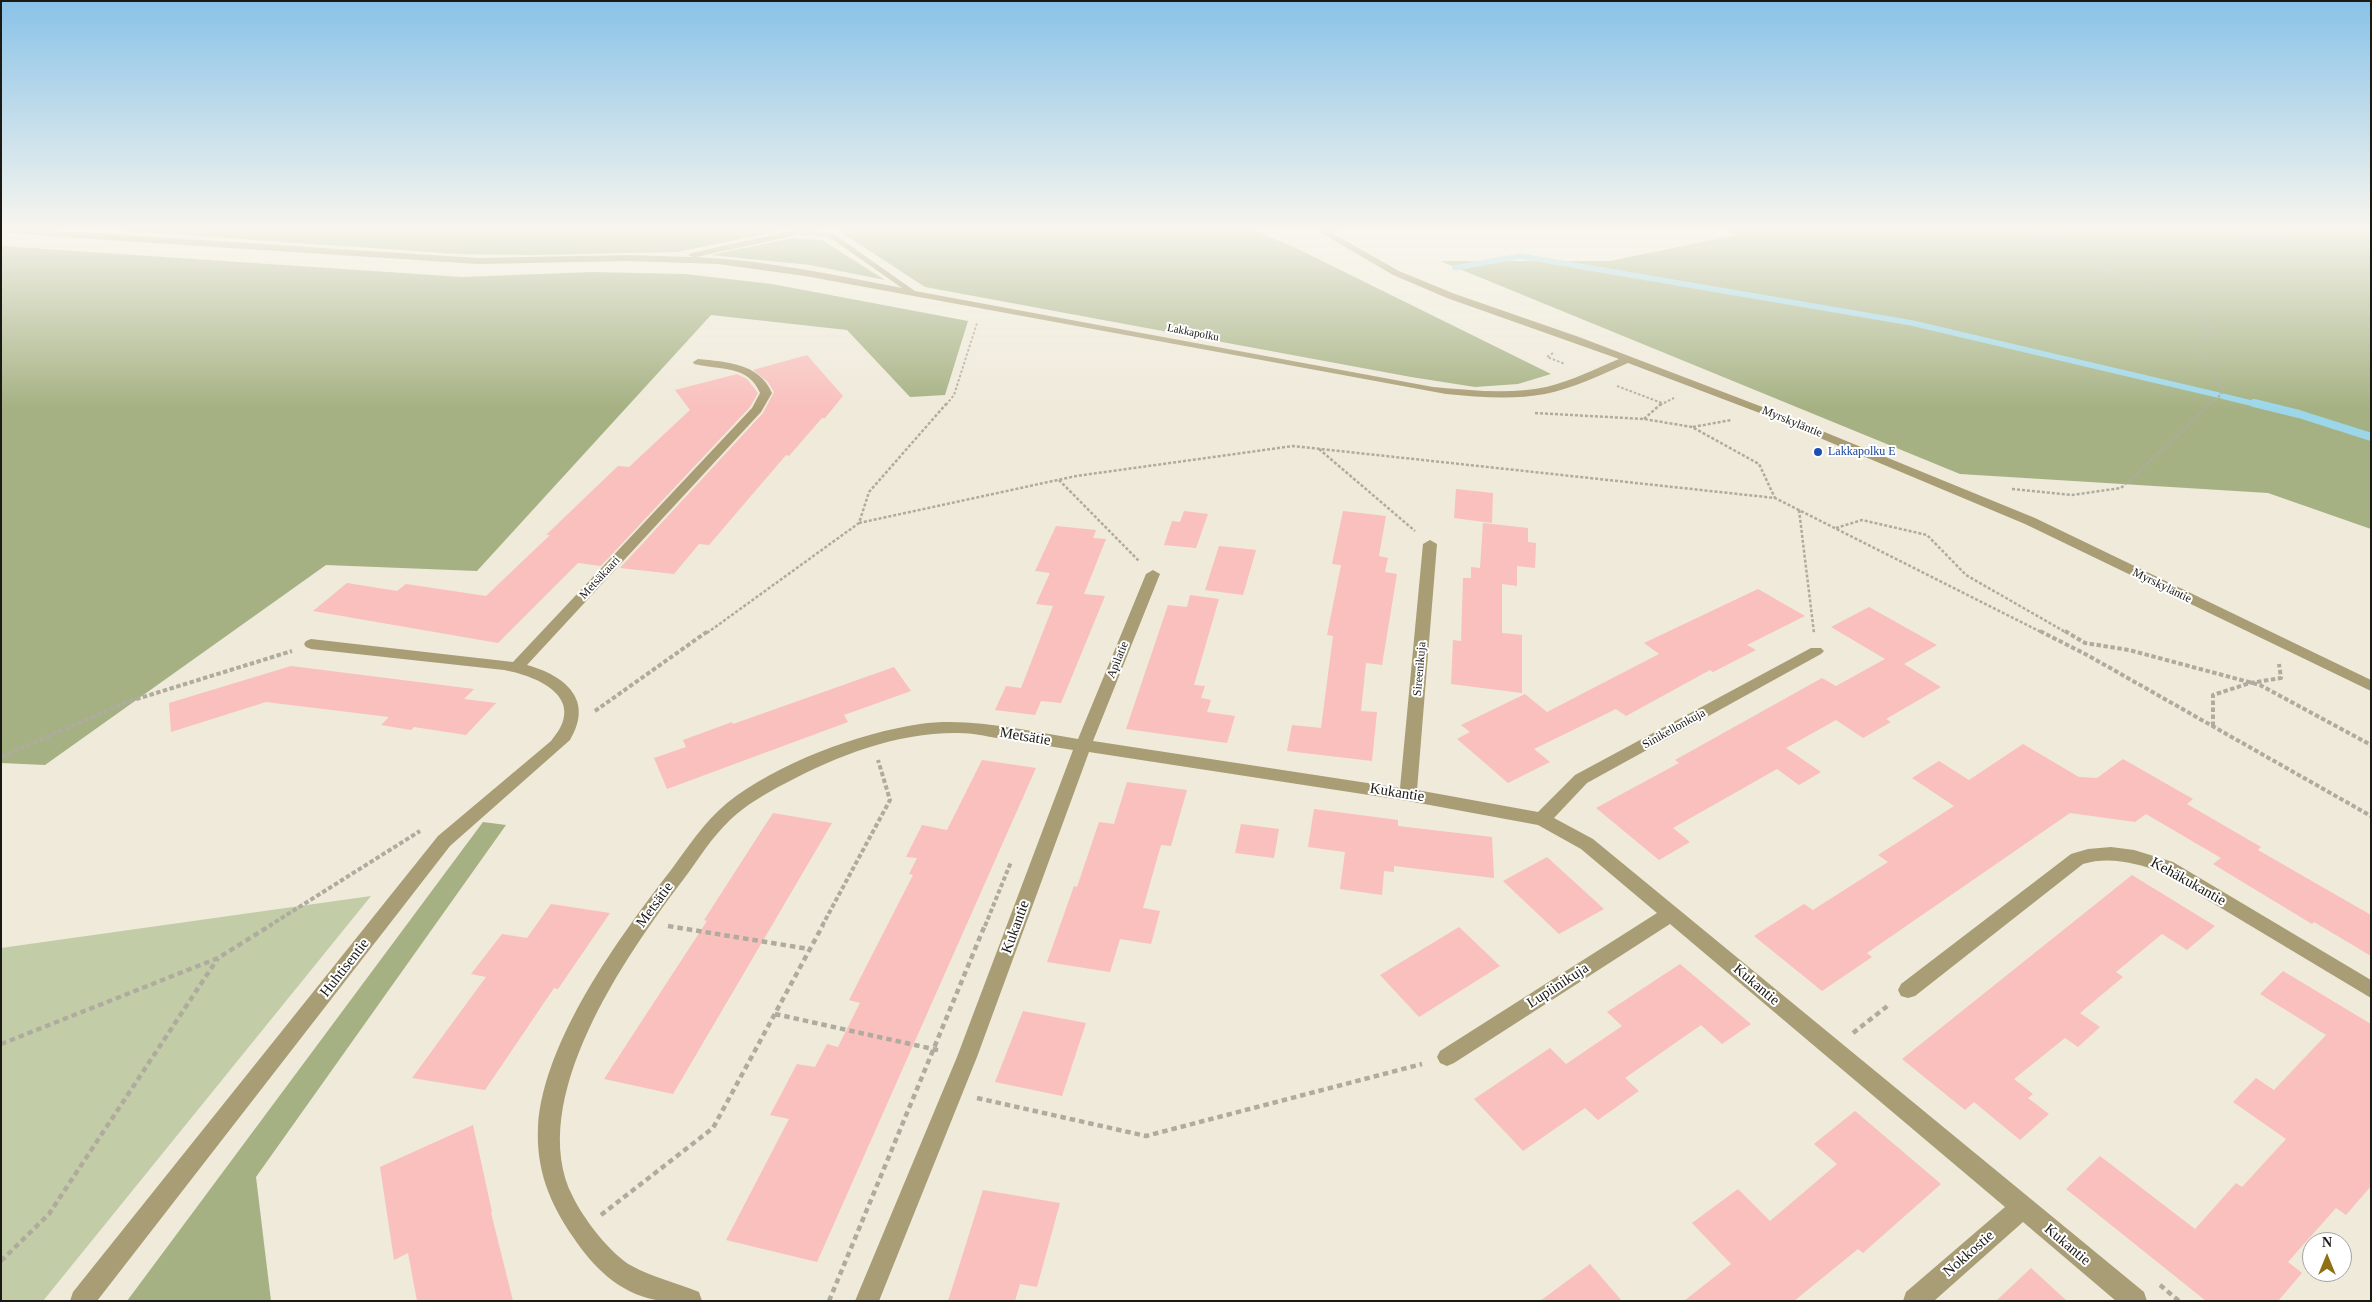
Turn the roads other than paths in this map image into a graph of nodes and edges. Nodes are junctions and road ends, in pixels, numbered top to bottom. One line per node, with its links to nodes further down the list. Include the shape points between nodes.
1 (887, 288): 4 (street, Lakkapolku)
2 (908, 288): 4 (street)
3 (1432, 288): 5 (street, Myrskyläntie)
4 (916, 293): 5 (street, Lakkapolku, via 1433,390 1486,395 1536,392)
5 (1629, 359): 12 (street, Myrskyläntie, via 1770,413 2030,521)
6 (698, 362): 11 (street, Metsäkaari, via 732,366 751,373 764,383 766,393 757,410)
7 (1430, 544): 14 (street, Sireenikuja)
8 (1153, 574): 13 (street, Apilatie)
9 (311, 644): 11 (street)
10 (1816, 651): 15 (street, Sinikellonkuja, via 1582,779)
11 (516, 668): 21 (street, Huhtisentie, via 550,679 569,698 573,720 567,735 444,842)
12 (2371, 686)
13 (1083, 746): 14 (street, Kukantie); 22 (street, Metsätie, via 962,728 918,730 873,741 818,762 742,800 714,824 642,922 598,992 568,1051 552,1096 548,1131 553,1173 563,1206 617,1271); 23 (street, Kukantie, via 953,1093)
14 (1408, 794): 15 (street, Kukantie)
15 (1542, 819): 16 (street, Kukantie, via 1587,844)
16 (1670, 915): 19 (street, Lupiinikuja); 20 (street, Kukantie)
17 (1908, 990): 18 (street, Kehäkukantie, via 2077,859 2093,853 2141,857 2167,867)
18 (2371, 990)
19 (1447, 1057)
20 (2022, 1208): 24 (street, Nokkostie); 25 (street, Kukantie)
21 (82, 1301)
22 (690, 1301)
23 (867, 1301)
24 (1915, 1301)
25 (2135, 1301)

